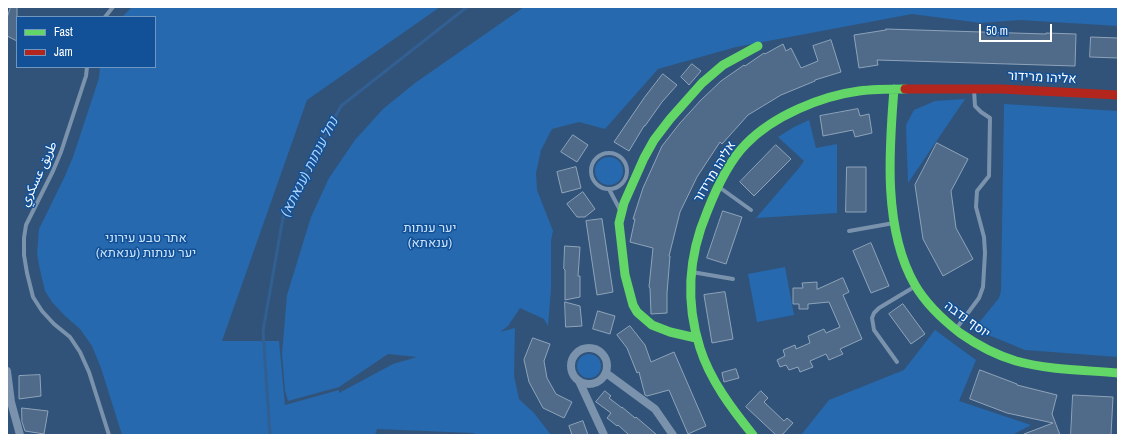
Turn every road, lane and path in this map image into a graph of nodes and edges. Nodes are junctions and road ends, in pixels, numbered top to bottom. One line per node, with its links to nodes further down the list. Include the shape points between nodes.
1 (113, 7): 2 (lane)
2 (106, 16)
3 (758, 46): 11 (street, via 723,65 702,83 670,119 644,158 624,202)
4 (87, 68): 25 (lane, طريق عسكري, via 61,152 26,225 24,255 33,297 42,311 70,337 80,352)
5 (974, 88): 6 (street, אליהו מרידור); 7 (street, אליהו מרידור); 17 (lane, via 975,106 990,118 989,176 978,191 976,207 984,236 983,287 979,298)
6 (894, 89): 8 (street, אליהו מרידור, via 839,96 801,109 775,122 745,146); 12 (street, יוסף נדבה, via 891,124 891,203)
7 (1118, 95)
8 (718, 187): 10 (lane); 14 (street, אליהו מרידור, via 697,235)
9 (609, 189): 9 (lane, via 620,185 624,180 626,166 619,156 608,153 598,156 591,168 591,174 598,185); 11 (lane)
10 (751, 210)
11 (622, 214): 18 (street, via 619,223 624,275 637,312 652,325)
12 (894, 223): 13 (lane); 16 (street, יוסף נדבה, via 901,254)
13 (849, 231)
14 (690, 272): 15 (lane); 18 (street, אליהו מרידור)
15 (733, 278)
16 (915, 286): 17 (street, יוסף נדבה, via 934,312); 19 (lane, via 879,308 872,318 874,330)
17 (955, 330): 22 (street, יוסף נדבה, via 987,350 1017,361 1047,367)
18 (696, 338): 28 (street, אליהו מרידור, via 721,392)
19 (897, 362)
20 (7, 371): 24 (street, via 10,402)
21 (606, 373): 23 (street, via 598,382 585,384); 23 (street, via 603,355 592,348 586,348 572,360 572,371); 27 (street, via 656,409)
22 (1118, 373)
23 (579, 381): 26 (street)
24 (20, 435)
25 (109, 435)
26 (604, 435)
27 (673, 435)
28 (753, 435)

